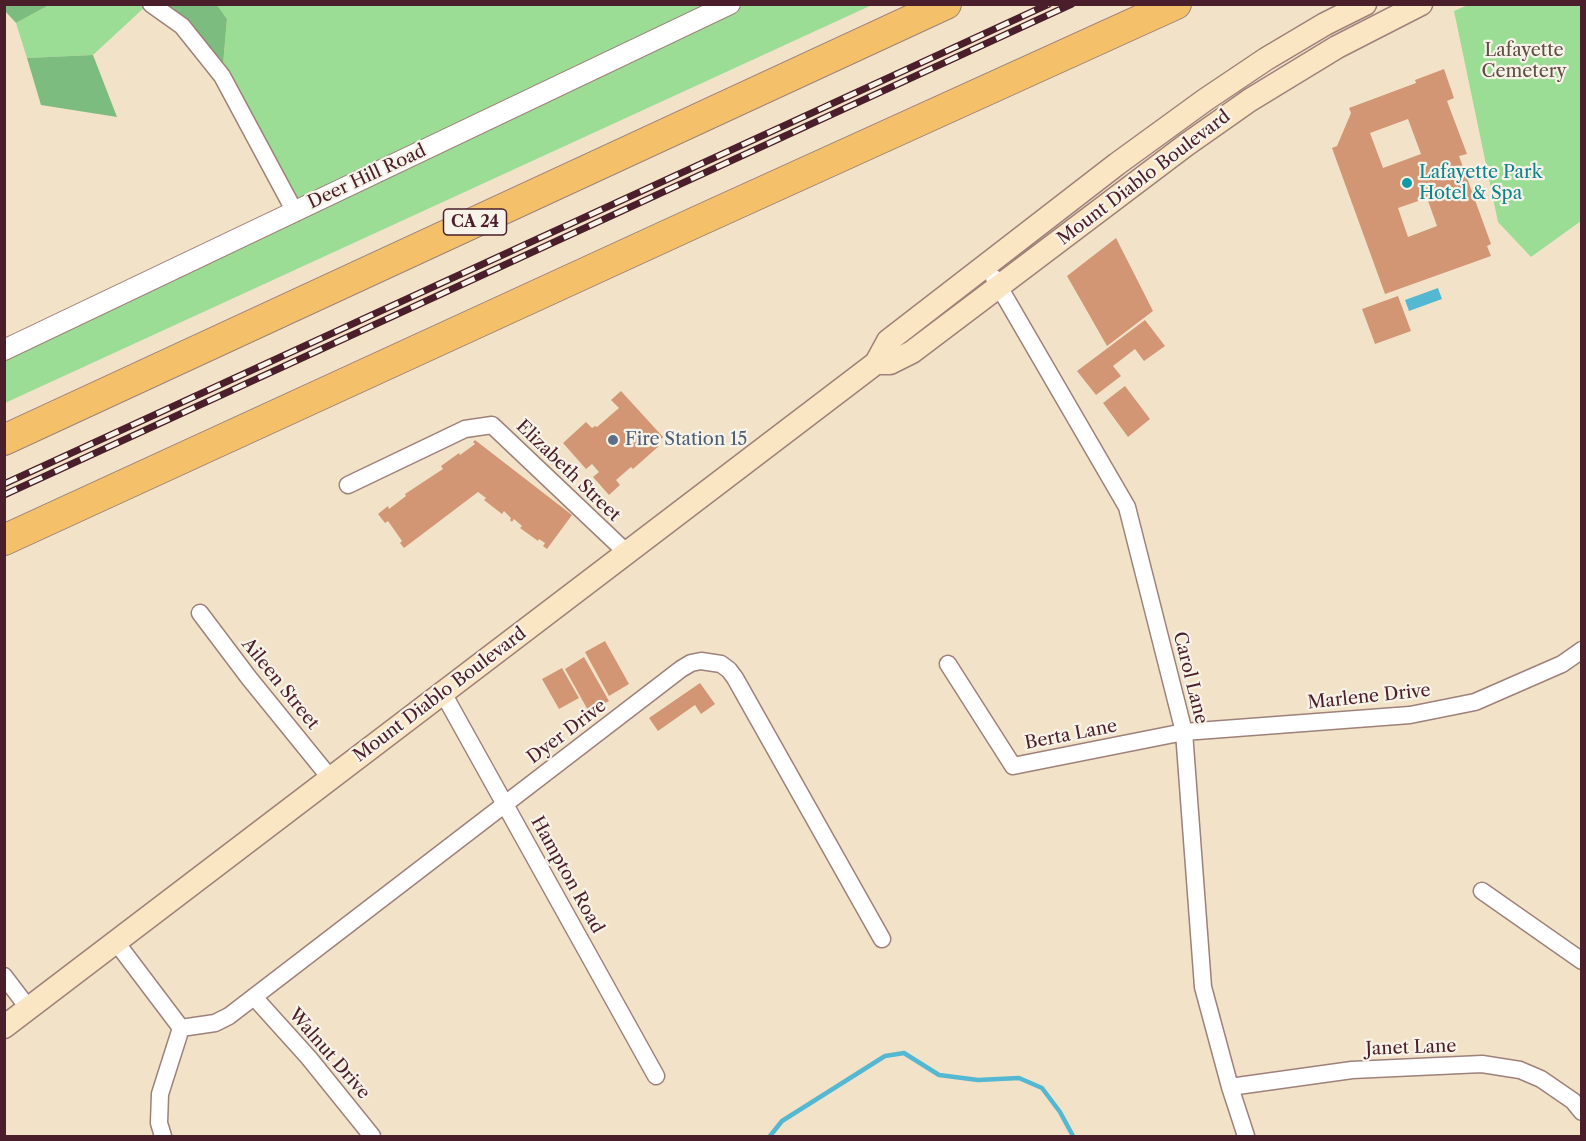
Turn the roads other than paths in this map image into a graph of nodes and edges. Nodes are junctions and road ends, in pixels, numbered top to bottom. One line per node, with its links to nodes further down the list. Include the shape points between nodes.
1 (151, 4): 7 (street, via 182,26 222,76)
2 (730, 4): 7 (street, Deer Hill Road)
3 (946, 4): 12 (highway, CA 24)
4 (1176, 4): 14 (highway)
5 (1365, 4): 8 (main road, Mount Diablo Boulevard, via 1223,87)
6 (1421, 4): 9 (main road, Mount Diablo Boulevard, via 1337,47 1250,100)
7 (295, 212): 10 (street, Deer Hill Road)
8 (986, 264): 9 (street, Carol Lane); 11 (main road, Mount Diablo Boulevard, via 888,340)
9 (999, 288): 11 (main road, Mount Diablo Boulevard, via 912,352 890,363); 20 (street, Carol Lane, via 1127,507)
10 (4, 350)
11 (876, 363): 15 (main road, Mount Diablo Boulevard)
12 (4, 440)
13 (348, 485): 15 (street, Elizabeth Street, via 465,429 492,425)
14 (4, 540)
15 (627, 553): 19 (main road, Mount Diablo Boulevard)
16 (200, 613): 21 (street, Aileen Street)
17 (1581, 650): 20 (street, Marlene Drive, via 1562,664 1475,702 1410,716)
18 (948, 664): 20 (street, Berta Lane, via 1013,766)
19 (443, 693): 21 (main road, Mount Diablo Boulevard); 22 (street, Hampton Road)
20 (1184, 732): 33 (street, Carol Lane, via 1203,987)
21 (331, 779): 25 (main road, Mount Diablo Boulevard)
22 (505, 804): 24 (street, Dyer Drive, via 681,669 701,660 721,664 735,678); 28 (street, Dyer Drive); 32 (street, Hampton Road)
23 (1482, 891): 26 (street)
24 (882, 939)
25 (116, 942): 29 (main road, Mount Diablo Boulevard); 31 (street)
26 (1581, 961)
27 (4, 976): 29 (street)
28 (254, 997): 31 (street, Dyer Drive, via 215,1023); 36 (street, Walnut Drive)
29 (29, 1009): 30 (main road, Mount Diablo Boulevard)
30 (4, 1028)
31 (181, 1028): 35 (street, via 160,1094 159,1123)
32 (656, 1076)
33 (1230, 1087): 34 (street, Janet Lane, via 1352,1070 1482,1064 1520,1070); 37 (street, Carol Lane)
34 (1579, 1103)
35 (163, 1137)
36 (372, 1137)
37 (1246, 1137)

